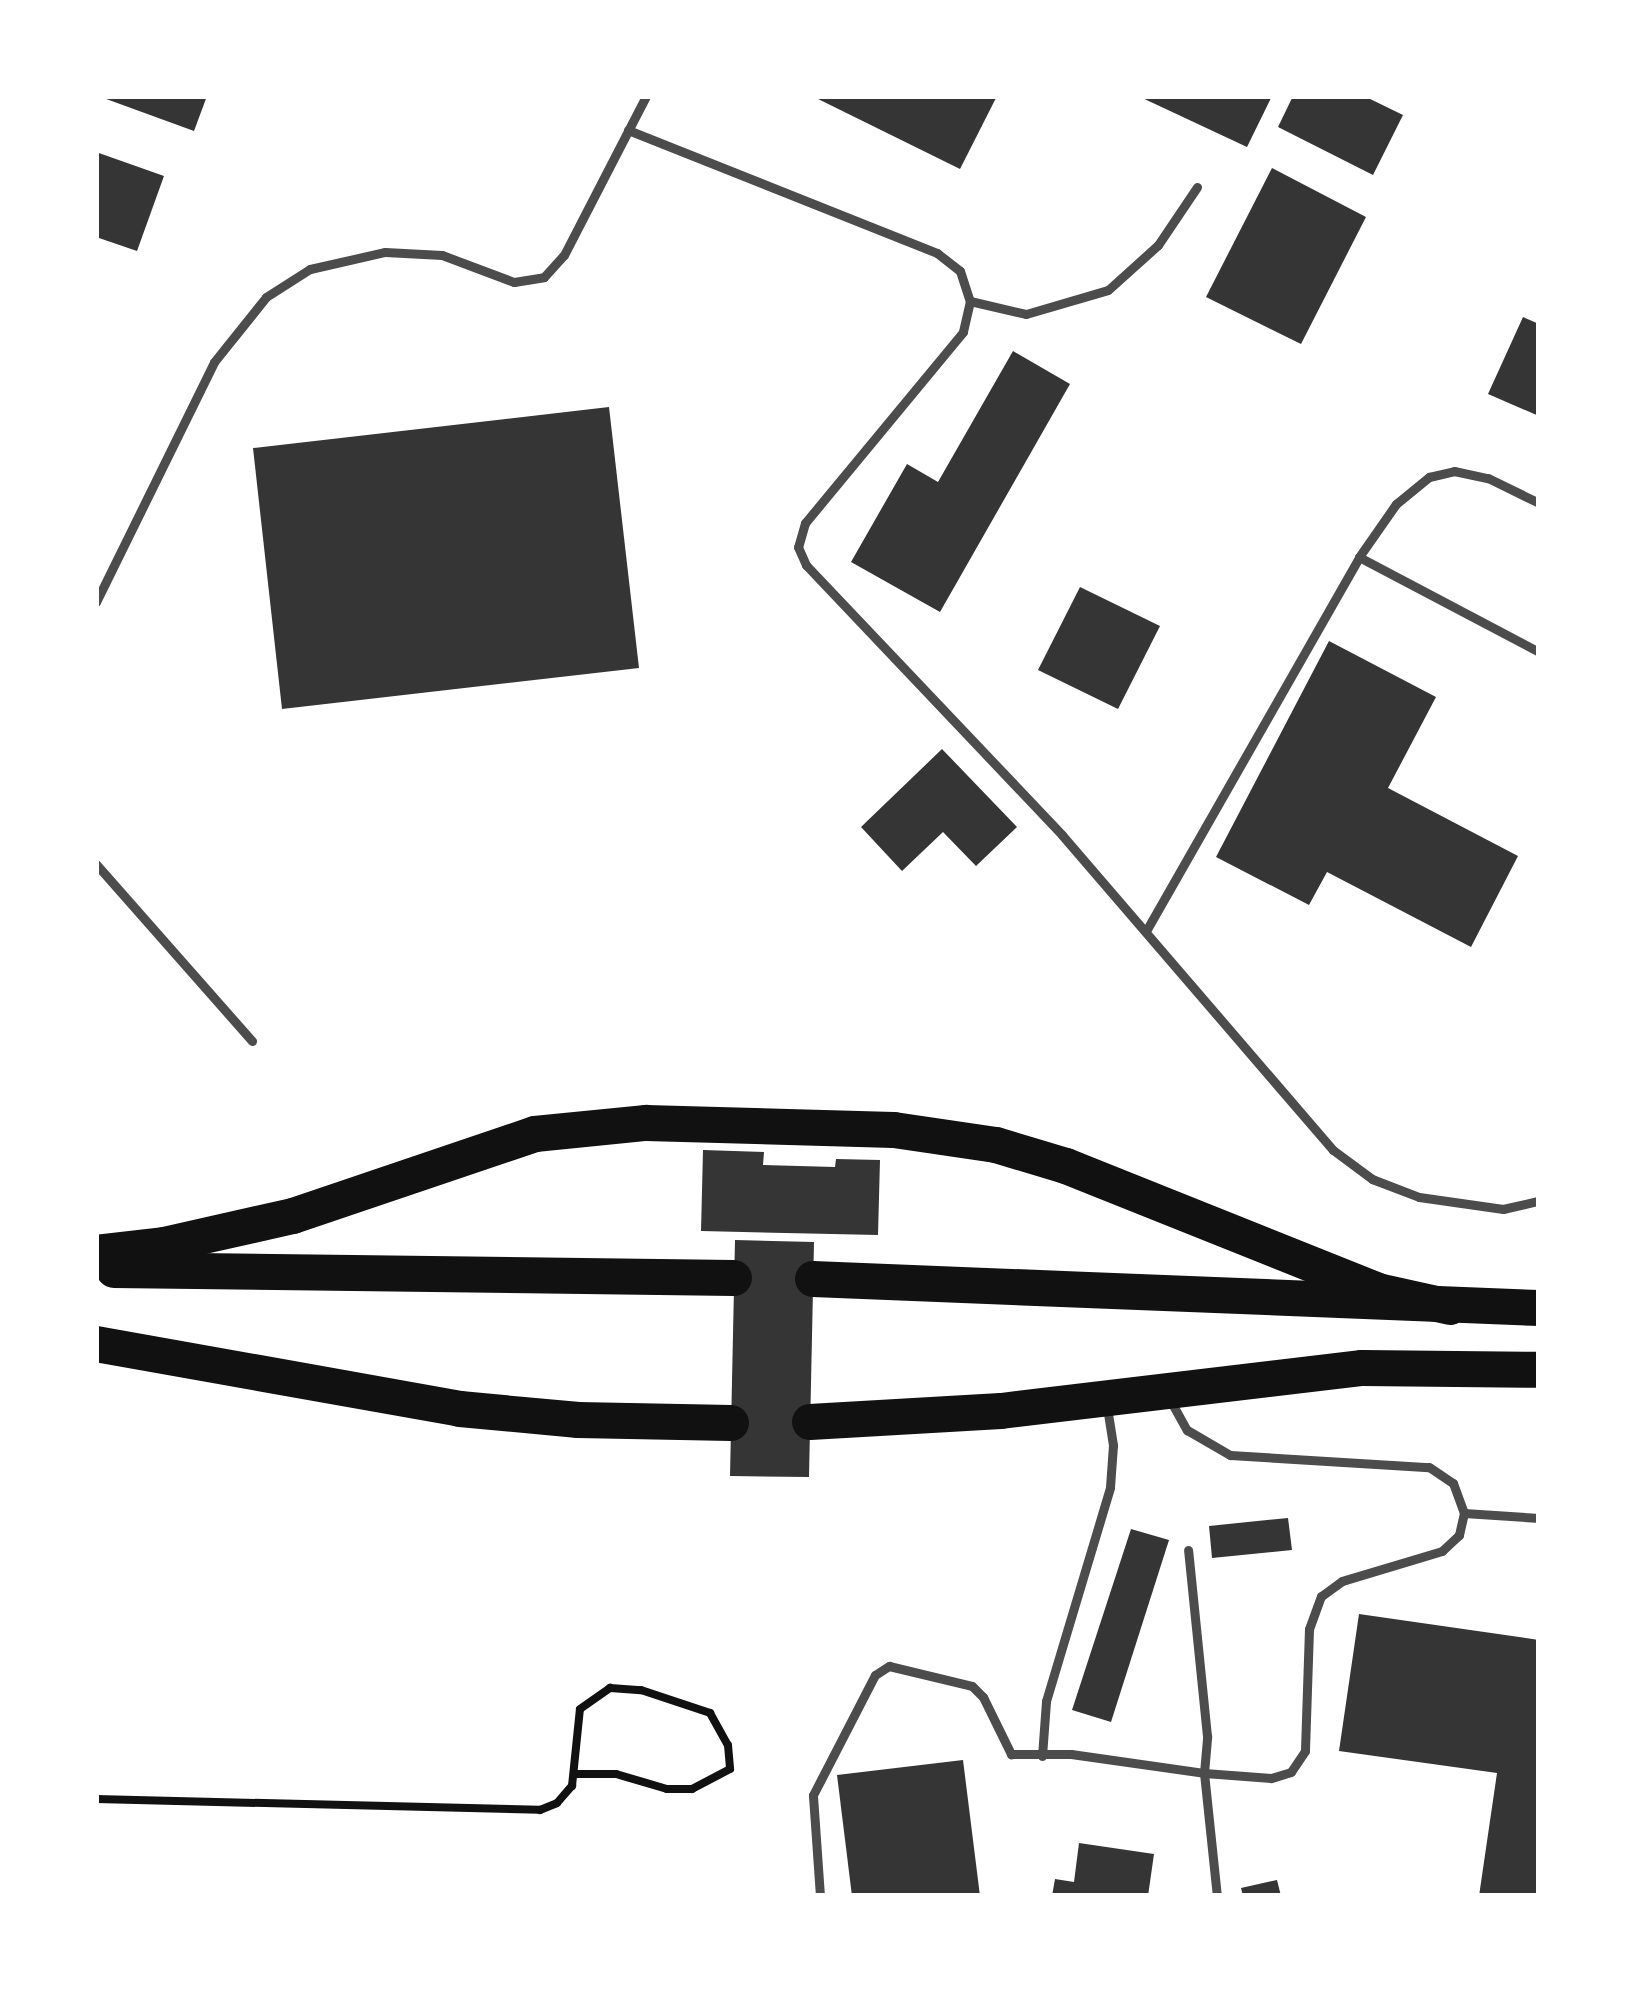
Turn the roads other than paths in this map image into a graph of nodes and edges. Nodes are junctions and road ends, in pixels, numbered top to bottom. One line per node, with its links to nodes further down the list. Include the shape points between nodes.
1 (646, 96): 2 (lane)
2 (628, 130): 4 (lane, via 937,253 960,272); 7 (lane, via 564,255 537,280 502,279 442,255 385,252 310,269 266,296 214,362)
3 (1197, 187): 4 (lane, via 1158,244 1108,290 1026,314)
4 (970, 301): 10 (lane, via 955,344 806,523 798,547 806,565)
5 (1539, 503): 6 (lane, via 1488,478 1437,473 1396,504)
6 (1359, 557): 8 (lane); 10 (lane)
7 (96, 602)
8 (1539, 652)
9 (96, 864): 11 (lane)
10 (1146, 931): 12 (lane, via 1350,1166 1445,1203 1503,1209)
11 (252, 1041)
12 (1539, 1201)
13 (96, 1253): 17 (highway, via 293,1216 535,1133 646,1124 894,1130 1066,1166 1378,1291)
14 (96, 1269): 15 (highway)
15 (734, 1278)
16 (813, 1279): 17 (highway)
17 (1450, 1307): 18 (highway)
18 (1539, 1308)
19 (96, 1344): 24 (highway, via 460,1408)
20 (1539, 1370): 21 (highway, via 1361,1368)
21 (1168, 1389): 22 (highway); 25 (lane, via 1182,1424 1230,1455 1429,1467 1453,1483)
22 (1105, 1399): 23 (highway); 28 (lane, via 1112,1478 1046,1701)
23 (810, 1422)
24 (731, 1423)
25 (1463, 1513): 26 (lane); 29 (lane, via 1459,1535 1442,1551 1342,1581 1317,1603 1305,1751 1296,1768 1264,1779)
26 (1539, 1518)
27 (1188, 1550): 29 (lane)
28 (1042, 1756): 29 (lane); 30 (lane, via 1008,1753 971,1686 883,1668 813,1795)
29 (1204, 1773): 31 (lane)
30 (820, 1896)
31 (1217, 1896)

